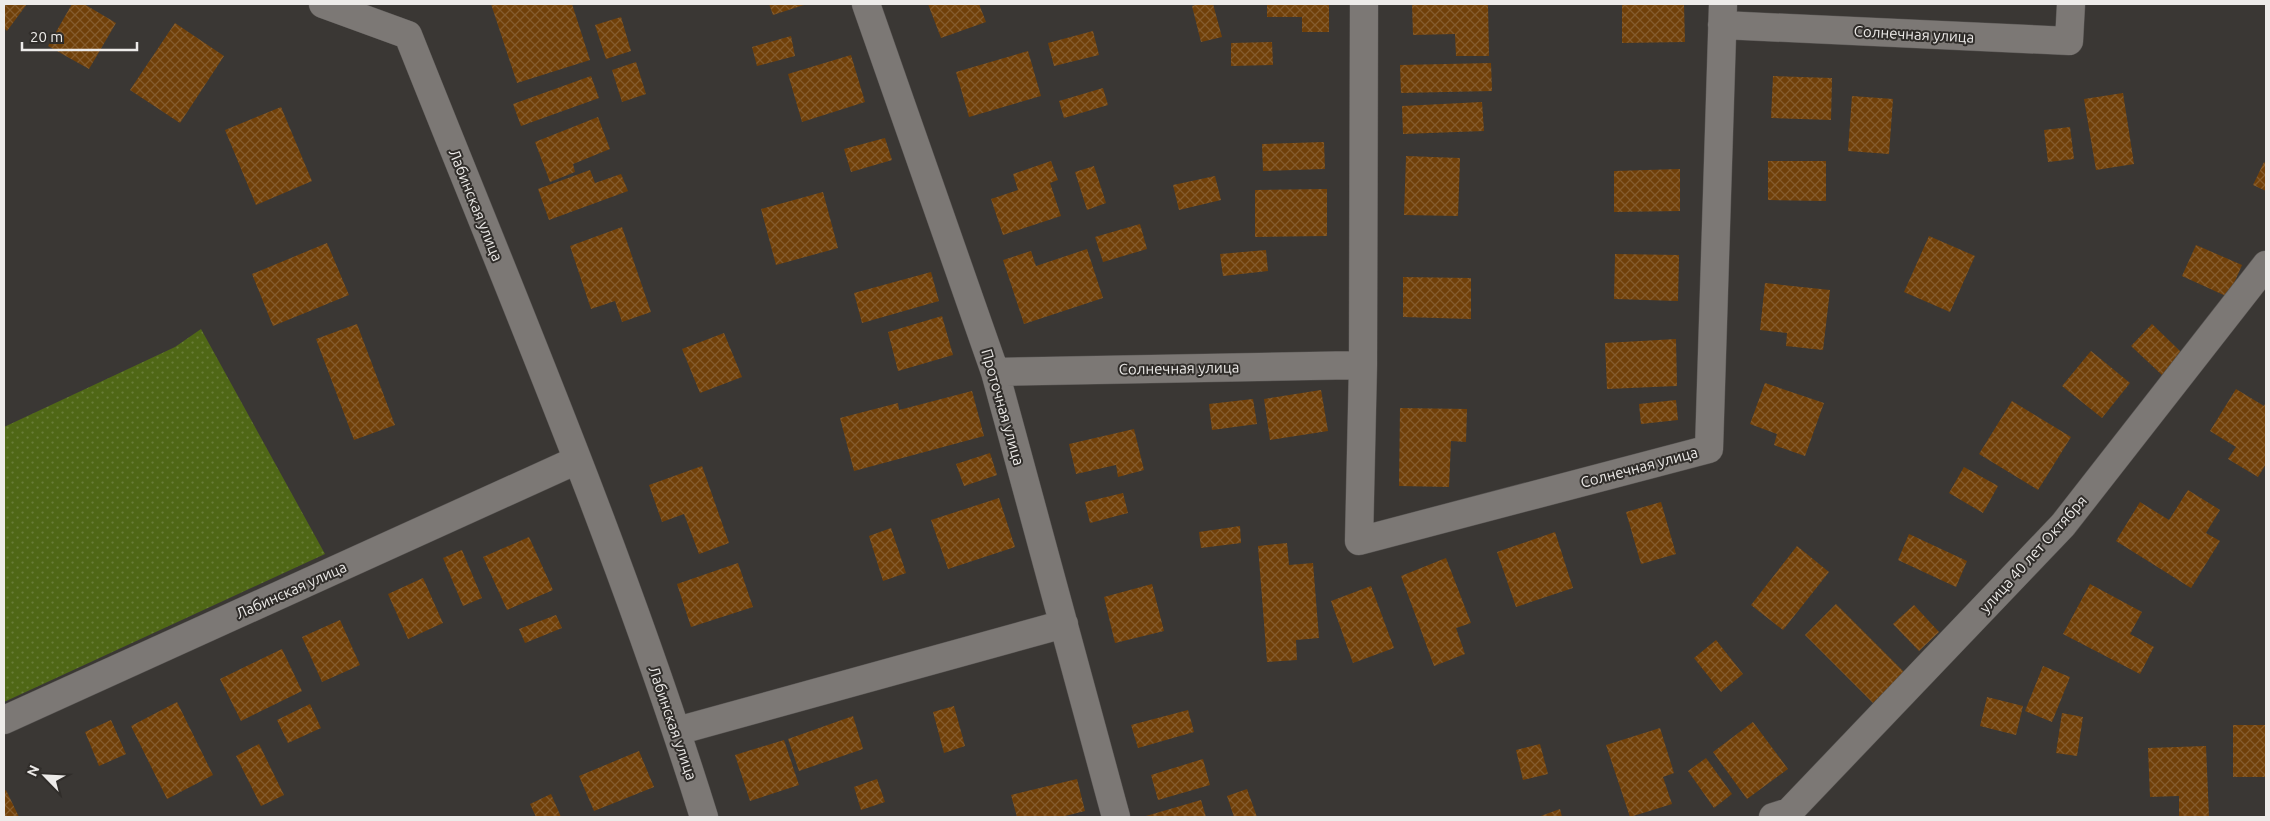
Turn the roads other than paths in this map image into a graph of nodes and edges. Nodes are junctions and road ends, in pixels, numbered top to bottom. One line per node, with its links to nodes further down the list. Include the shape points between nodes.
1 (323, 4): 9 (street, Лабинская улица, via 408,35)
2 (866, 4): 8 (street, Проточная улица)
3 (1364, 4): 7 (street, Солнечная улица)
4 (2071, 4): 5 (street, Солнечная улица, via 2068,41)
5 (1723, 14): 7 (street, Солнечная улица, via 1709,449 1359,541)
6 (2266, 265): 15 (street, улица 40 лет Октября, via 2063,525 1789,812)
7 (1364, 365): 8 (street, Солнечная улица)
8 (995, 372): 10 (street, Проточная улица)
9 (577, 460): 11 (street, Лабинская улица); 12 (street, Лабинская улица)
10 (1064, 624): 12 (street); 14 (street, Проточная улица)
11 (4, 720)
12 (677, 731): 13 (street, Лабинская улица)
13 (704, 817)
14 (1116, 817)
15 (1773, 817)

